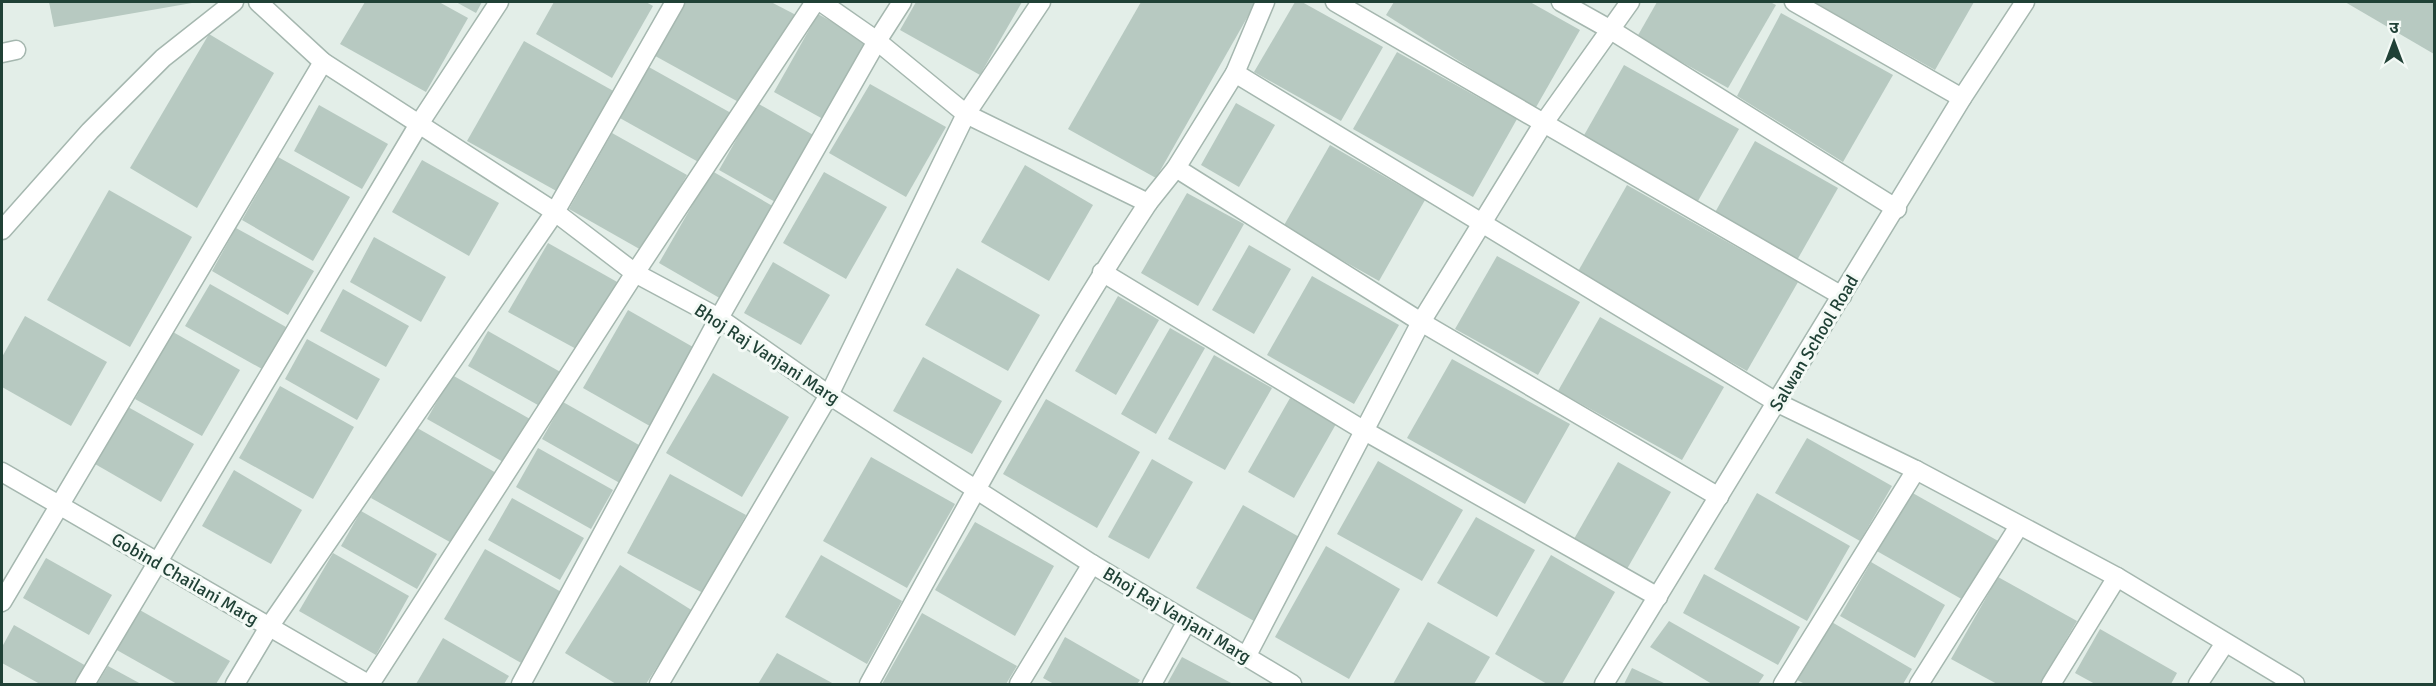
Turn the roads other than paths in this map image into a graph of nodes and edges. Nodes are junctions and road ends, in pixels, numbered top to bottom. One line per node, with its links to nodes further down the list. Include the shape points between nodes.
1 (234, 2): 28 (street, via 163,58 90,131)
2 (258, 2): 17 (street, Bhoj Raj Vanjani Marg)
3 (499, 2): 21 (street)
4 (675, 2): 26 (street)
5 (815, 2): 30 (street)
6 (821, 2): 16 (street)
7 (902, 2): 16 (street)
8 (1041, 2): 20 (street)
9 (1266, 2): 18 (street)
10 (1335, 2): 22 (street)
11 (1561, 2): 15 (street)
12 (1630, 2): 15 (street)
13 (1794, 2): 19 (street)
14 (2025, 2): 19 (street, Salwan School Road)
15 (1611, 30): 22 (street); 25 (street)
16 (877, 41): 20 (street); 32 (street)
17 (323, 62): 21 (street, Bhoj Raj Vanjani Marg); 41 (street)
18 (1234, 73): 23 (street); 27 (street)
19 (1962, 98): 25 (street, Salwan School Road)
20 (966, 114): 24 (street); 34 (street)
21 (419, 124): 26 (street, Bhoj Raj Vanjani Marg); 43 (street)
22 (1543, 124): 27 (street); 31 (street)
23 (1176, 168): 24 (street); 33 (street)
24 (1148, 203): 29 (street)
25 (1897, 208): 31 (street, Salwan School Road)
26 (555, 212): 30 (street, Bhoj Raj Vanjani Marg); 49 (street)
27 (1483, 222): 33 (street); 35 (street)
28 (2, 230)
29 (1102, 272): 36 (street); 39 (street)
30 (635, 273): 32 (street, Bhoj Raj Vanjani Marg); 54 (street)
31 (1842, 296): 35 (street, Salwan School Road)
32 (719, 318): 34 (street, Bhoj Raj Vanjani Marg); 55 (street)
33 (1420, 322): 36 (street); 40 (street)
34 (829, 395): 39 (street, Bhoj Raj Vanjani Marg); 56 (street)
35 (1778, 403): 37 (street); 40 (street, Salwan School Road)
36 (1363, 430): 46 (street); 51 (street)
37 (1916, 470): 42 (street); 62 (street)
38 (2, 472): 41 (street, Gobind Chailani Marg)
39 (976, 489): 44 (street, Bhoj Raj Vanjani Marg); 57 (street)
40 (1719, 497): 46 (street, Salwan School Road)
41 (59, 506): 43 (street, Gobind Chailani Marg); 47 (street)
42 (2019, 526): 45 (street); 63 (street)
43 (157, 562): 49 (street, Gobind Chailani Marg); 52 (street)
44 (1092, 564): 48 (street, Bhoj Raj Vanjani Marg); 58 (street)
45 (2117, 577): 50 (street); 64 (street)
46 (1658, 597): 61 (street, Salwan School Road)
47 (2, 602)
48 (1187, 621): 51 (street, Bhoj Raj Vanjani Marg); 59 (street)
49 (269, 627): 53 (street); 54 (street, Gobind Chailani Marg)
50 (2225, 643): 65 (street); 66 (street)
51 (1246, 657): 60 (street, Bhoj Raj Vanjani Marg)
52 (85, 684)
53 (235, 684)
54 (369, 684)
55 (521, 684)
56 (659, 684)
57 (869, 684)
58 (1019, 684)
59 (1152, 684)
60 (1292, 684)
61 (1604, 684)
62 (1783, 684)
63 (1919, 684)
64 (2050, 684)
65 (2198, 684)
66 (2295, 684)

